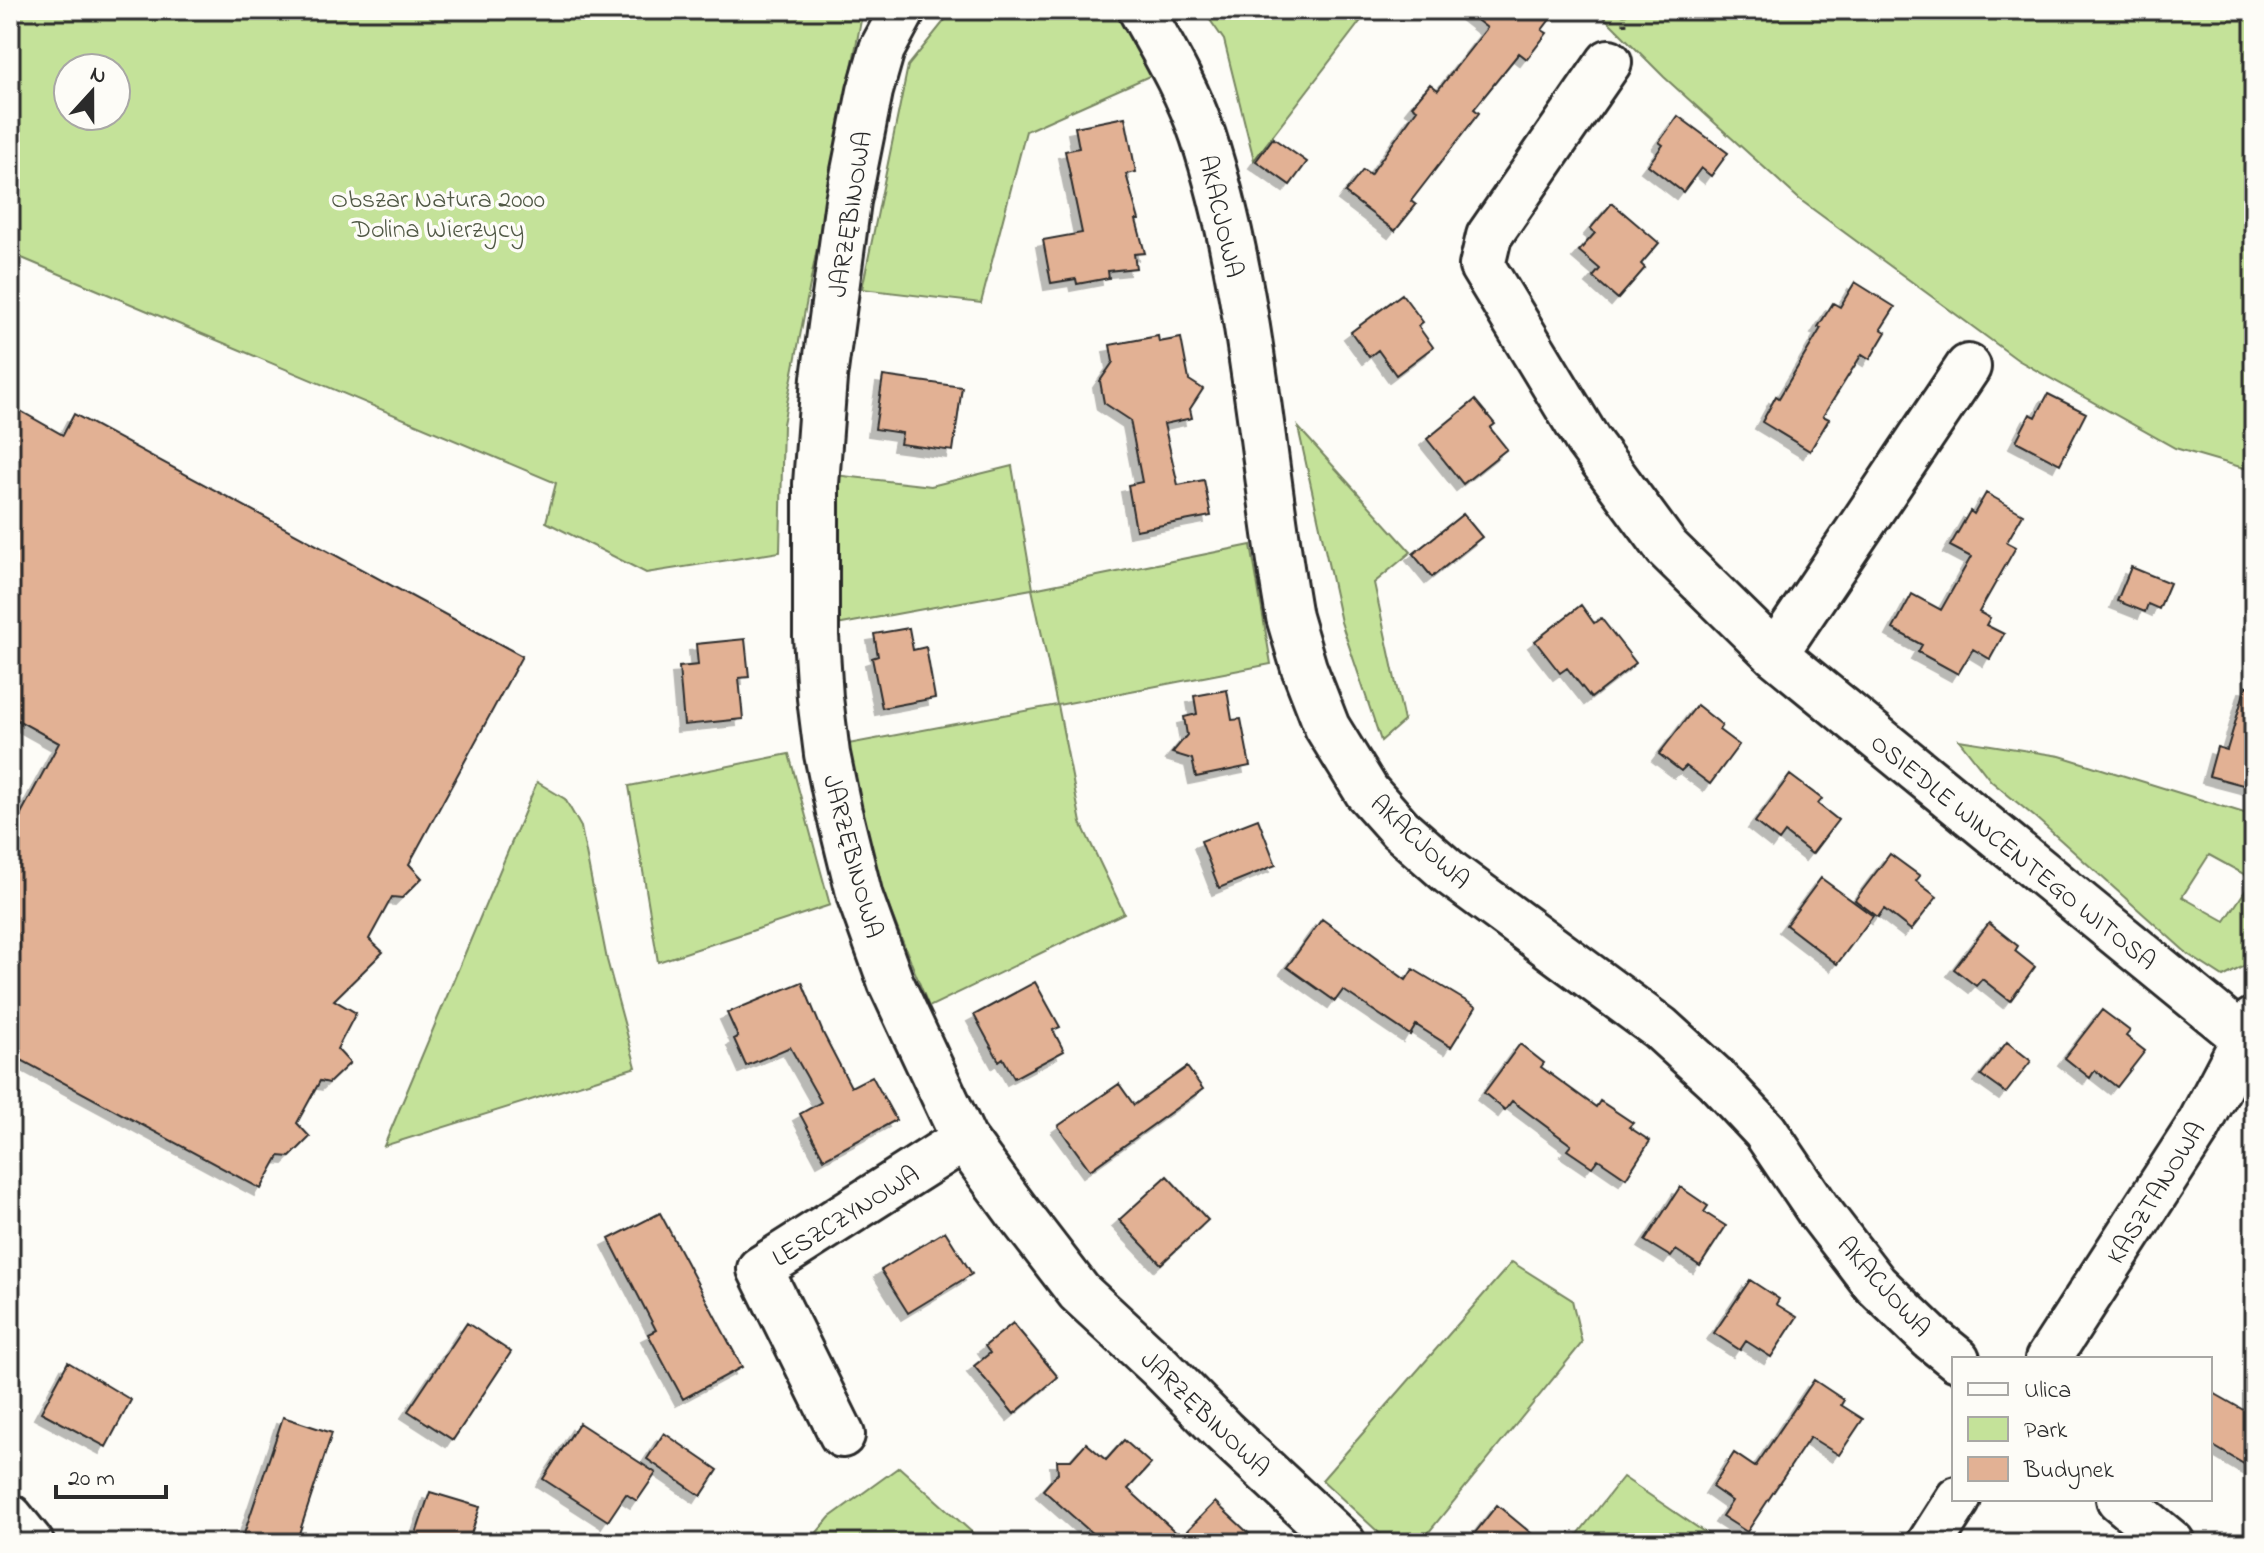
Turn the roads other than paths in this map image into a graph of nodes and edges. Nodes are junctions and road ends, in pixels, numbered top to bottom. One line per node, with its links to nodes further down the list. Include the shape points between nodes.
1 (903, 10): 7 (street, JARZĘBINOWA, via 882,49 848,201 822,393 816,636 827,754 860,897 891,983)
2 (1141, 10): 8 (street, AKACJOWA, via 1182,85 1219,191 1234,256 1289,617 1327,727 1345,758 1367,792 1430,855 1660,1028 1716,1079 1765,1131 1875,1284)
3 (1609, 62): 5 (street, OSIEDLE WINCENTEGO WITOSA, via 1489,236 1482,266 1588,441 1667,548)
4 (1968, 367): 5 (street)
5 (1775, 654): 6 (street, OSIEDLE WINCENTEGO WITOSA)
6 (2251, 1035): 9 (street, KASZTANOWA, via 2197,1129)
7 (964, 1139): 10 (street, LESZCZYNOWA, via 760,1269); 15 (street, JARZĘBINOWA, via 1079,1292)
8 (1955, 1357)
9 (2049, 1357)
10 (842, 1435)
11 (1957, 1501): 16 (street)
12 (2121, 1501): 17 (street)
13 (10, 1517): 14 (street)
14 (31, 1543)
15 (1343, 1543)
16 (1930, 1543)
17 (2172, 1543)

